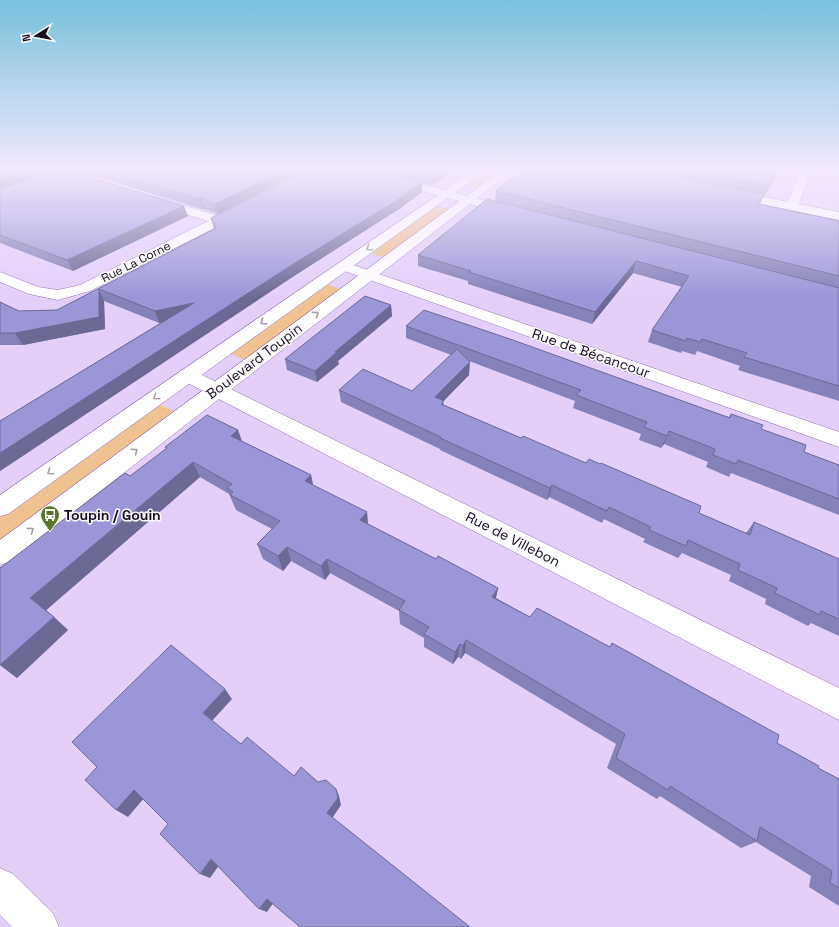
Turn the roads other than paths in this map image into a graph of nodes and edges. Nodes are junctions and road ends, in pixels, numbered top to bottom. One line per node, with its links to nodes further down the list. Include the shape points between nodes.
1 (193, 212): 9 (street)
2 (234, 212): 9 (street, Rue La Corne)
3 (422, 212): 10 (street, Boulevard Toupin, one-way to 10)
4 (452, 212): 11 (street, Boulevard Toupin)
5 (517, 212): 7 (street)
6 (819, 212): 8 (street)
7 (524, 214)
8 (839, 216)
9 (219, 220): 12 (street, Rue La Corne, via 85,288 58,295 34,292)
10 (344, 266): 11 (street, Rue de Bécancour); 13 (street, Boulevard Toupin, one-way to 13)
11 (368, 274): 14 (street, Boulevard Toupin, one-way to 11); 15 (street, Rue de Bécancour)
12 (0, 276)
13 (187, 375): 14 (street, Rue de Villebon); 16 (street, Boulevard Toupin, one-way to 16)
14 (217, 389): 17 (street, Boulevard Toupin, one-way to 14); 18 (street, Rue de Villebon)
15 (839, 440)
16 (0, 507)
17 (0, 554)
18 (839, 704)
19 (0, 887): 20 (street)
20 (38, 927)

